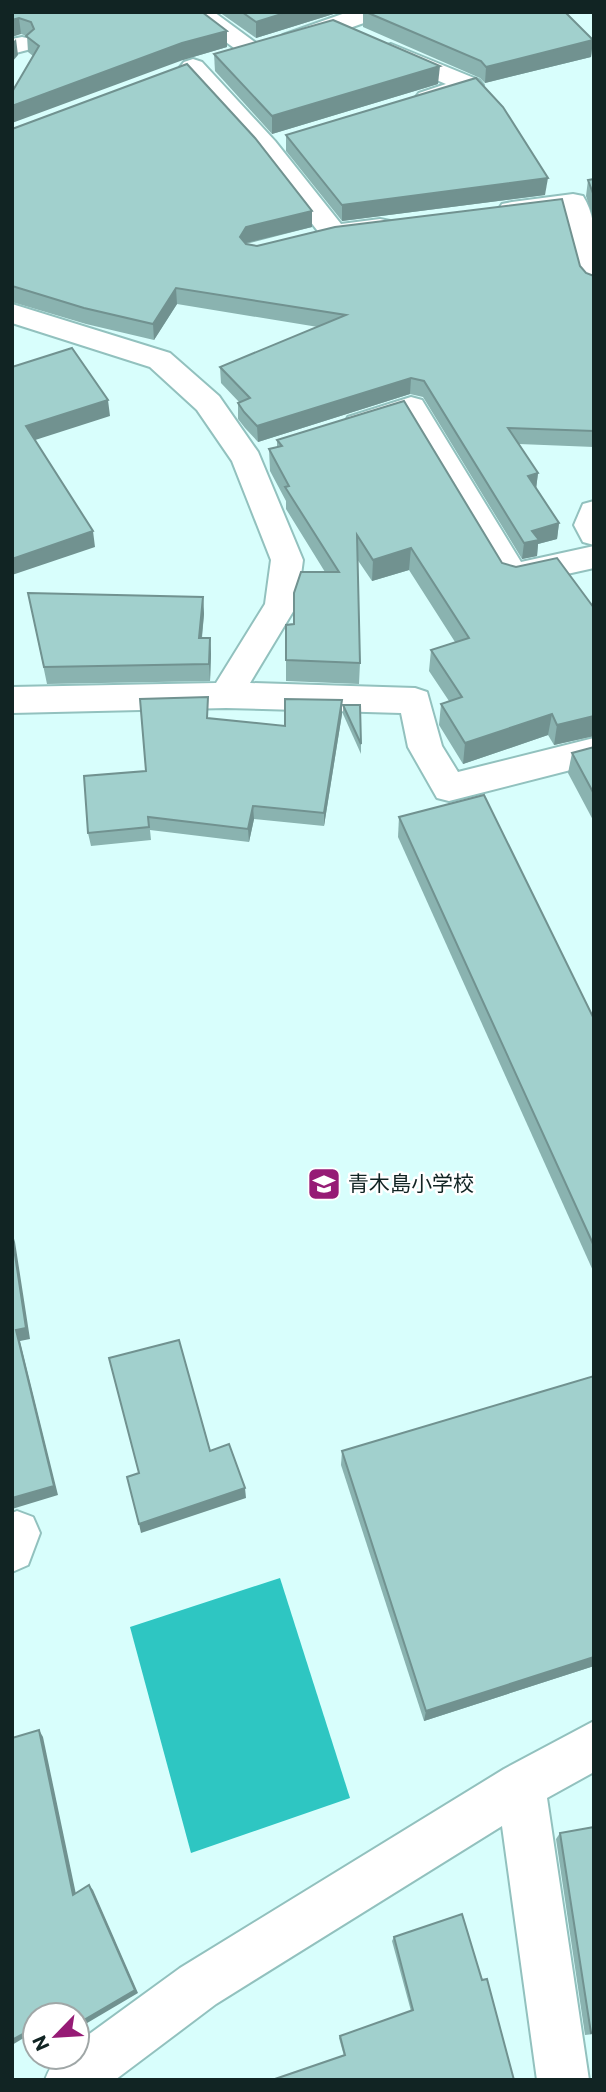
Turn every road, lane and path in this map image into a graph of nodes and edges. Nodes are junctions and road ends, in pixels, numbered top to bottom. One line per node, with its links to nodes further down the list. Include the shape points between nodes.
1 (197, 12): 4 (street)
2 (372, 12): 3 (street)
3 (335, 27): 4 (street); 7 (street, via 470,86)
4 (254, 51): 5 (street)
5 (193, 67): 6 (street); 9 (street, via 278,144 321,236)
6 (167, 77)
7 (406, 105)
8 (480, 214): 10 (street, via 573,202)
9 (401, 225)
10 (594, 281)
11 (12, 313): 16 (street, via 160,360 260,455 287,560 281,605)
12 (335, 431): 15 (street, via 411,407 513,576)
13 (594, 512): 14 (street, via 590,525)
14 (594, 534)
15 (594, 557)
16 (226, 695): 17 (street); 18 (street, via 415,701 425,747 449,788)
17 (12, 700)
18 (594, 751)
19 (594, 1745): 20 (street)
20 (521, 1786): 21 (street, via 198,1986); 22 (street)
21 (71, 2080)
22 (563, 2080)

